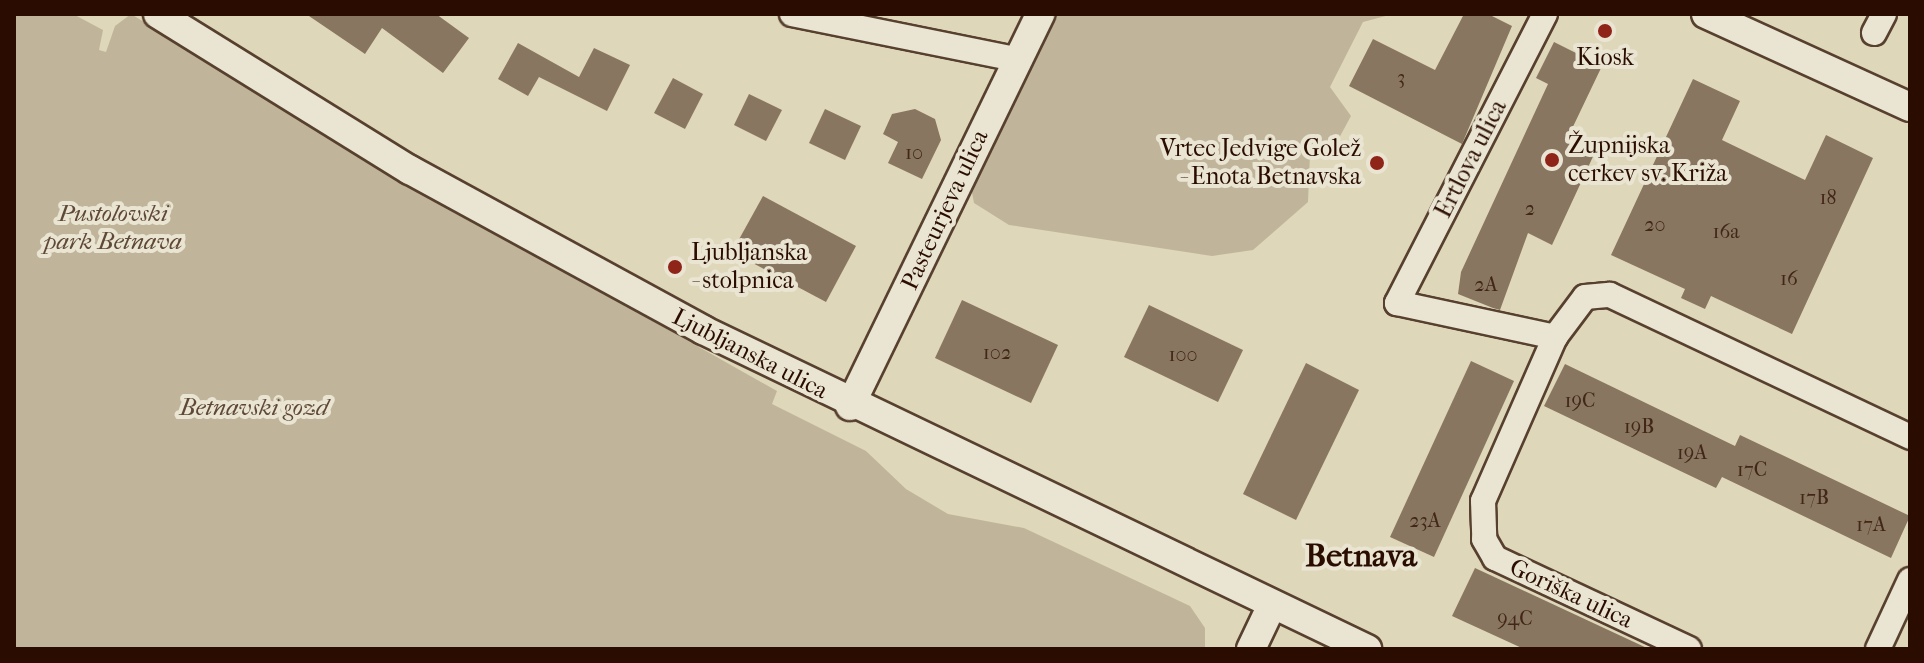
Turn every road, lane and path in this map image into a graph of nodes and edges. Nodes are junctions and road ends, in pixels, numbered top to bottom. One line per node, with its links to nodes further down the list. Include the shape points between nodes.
1 (158, 14): 9 (street, Ljubljanska ulica, via 435,184)
2 (792, 14): 6 (street)
3 (1040, 14): 6 (street, Pasteurjeva ulica)
4 (1545, 14): 8 (street, Ertlova ulica, via 1397,303)
5 (1706, 14): 7 (street)
6 (1015, 59): 9 (street, Pasteurjeva ulica)
7 (1910, 107)
8 (1555, 337): 10 (street, Goriška ulica, via 1585,297 1610,295); 15 (street, Goriška ulica, via 1483,501 1484,539 1495,558)
9 (850, 406): 12 (street, Ljubljanska ulica)
10 (1910, 437)
11 (1910, 580): 16 (street)
12 (1271, 607): 13 (street); 14 (street, Ljubljanska ulica)
13 (1251, 649)
14 (1367, 649)
15 (1689, 649)
16 (1878, 649)

